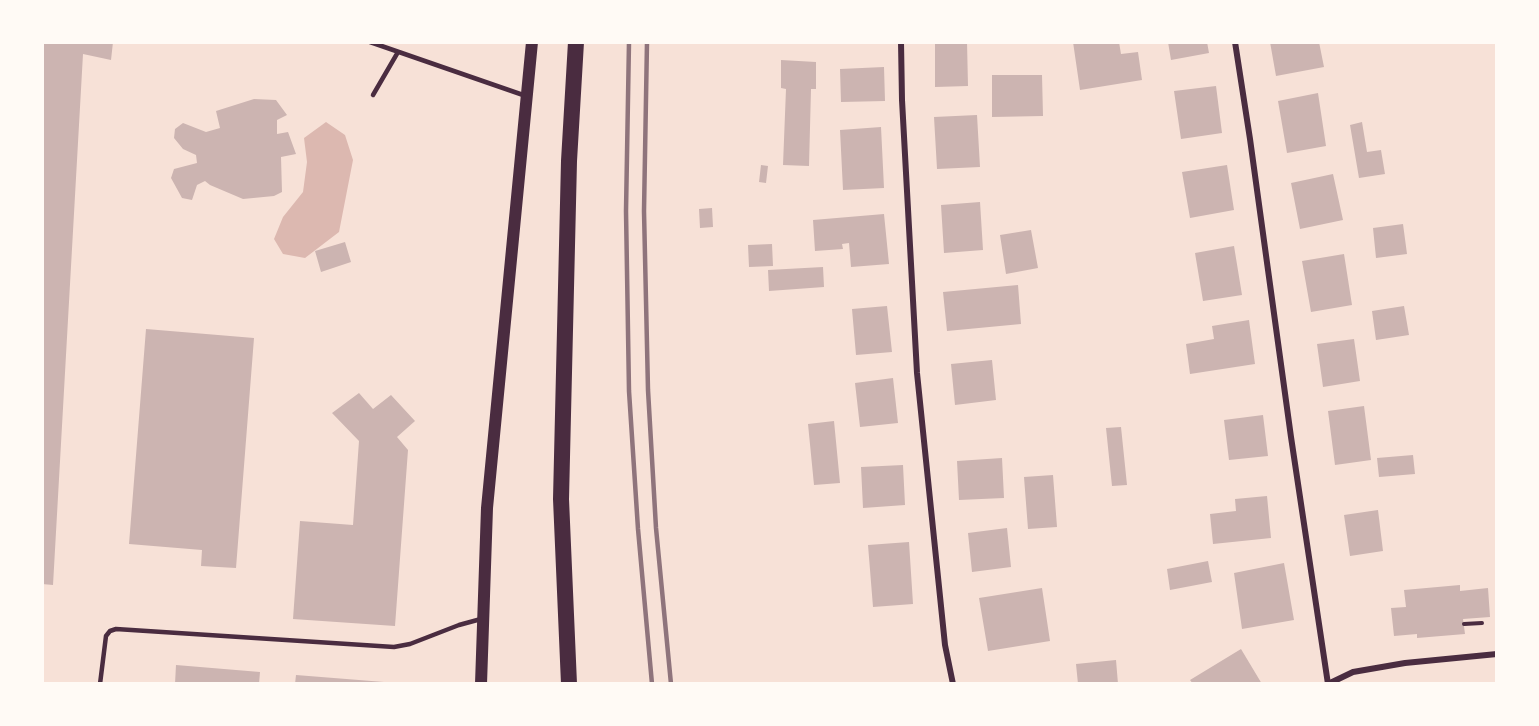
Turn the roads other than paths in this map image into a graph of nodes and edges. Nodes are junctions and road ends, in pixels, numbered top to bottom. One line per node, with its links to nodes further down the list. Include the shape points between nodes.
1 (370, 42): 6 (lane)
2 (532, 42): 8 (main road)
3 (576, 42): 13 (highway, via 569,161 561,499)
4 (901, 42): 14 (street, via 917,373)
5 (1235, 42): 15 (street)
6 (398, 52): 7 (lane); 8 (lane)
7 (373, 95)
8 (527, 97): 9 (main road, via 487,508)
9 (483, 619): 11 (lane, via 394,647 116,629 106,636); 12 (main road)
10 (1497, 654): 15 (street, via 1353,672)
11 (100, 684)
12 (481, 684)
13 (568, 684)
14 (952, 684)
15 (1328, 684)

